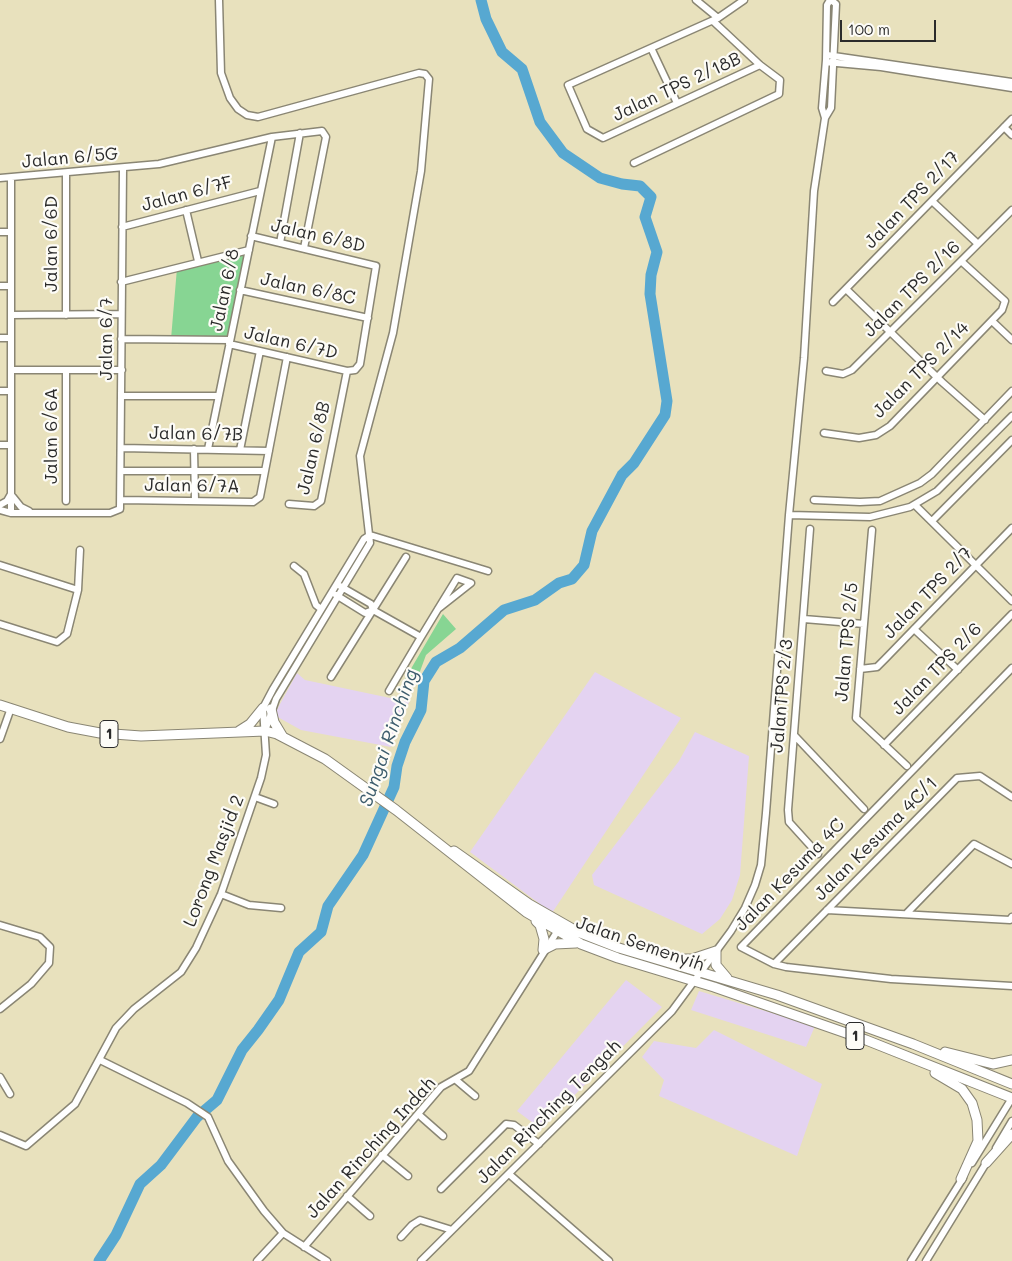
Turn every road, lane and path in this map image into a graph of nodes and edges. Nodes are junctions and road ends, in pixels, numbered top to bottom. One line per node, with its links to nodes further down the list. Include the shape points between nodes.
1 (219, 0): 98 (street, via 221,73 230,98 247,115 258,117 419,73 429,79 421,171 393,333 360,456)
2 (696, 0): 5 (street, Jalan TPS 2/18B)
3 (744, 0): 5 (street)
4 (831, 0): 7 (street, via 828,6); 8 (street, via 836,4)
5 (716, 19): 6 (street); 9 (street, Jalan TPS 2/18B)
6 (652, 50): 12 (street); 12 (street, Jalan TPS 2/18B, via 568,85 587,129 603,138)
7 (827, 58): 8 (street); 13 (street, via 822,108)
8 (834, 59): 10 (street); 11 (street); 13 (street, via 831,108)
9 (760, 66): 12 (street, Jalan TPS 2/18B); 19 (street, via 780,80 779,94)
10 (1012, 82)
11 (1012, 88)
12 (677, 103)
13 (825, 118): 93 (street, Jalan Rinching Tengah, via 814,191 804,358)
14 (1012, 119): 15 (street, Jalan TPS 2/17)
15 (1004, 127): 17 (street); 25 (street, Jalan TPS 2/17)
16 (300, 133): 18 (street, Jalan 6/5G); 32 (street); 34 (street, Jalan 6/5G, via 322,131 326,137)
17 (1012, 135)
18 (272, 137): 20 (street, Jalan 6/5G); 24 (street, Jalan 6/8)
19 (634, 163)
20 (123, 169): 21 (street, Jalan 6/5G); 28 (street, Jalan 6/7)
21 (66, 174): 23 (street, Jalan 6/5G); 46 (street, Jalan 6/6D)
22 (0, 178): 23 (street)
23 (11, 178): 30 (street, Jalan 6/5G)
24 (260, 190): 26 (street, Jalan 6/7F); 31 (street, Jalan 6/8)
25 (932, 201): 33 (street); 41 (street, Jalan TPS 2/17)
26 (186, 210): 28 (street, Jalan 6/7F); 36 (street)
27 (1012, 210): 33 (street, Jalan TPS 2/16)
28 (122, 227): 38 (street, Jalan 6/7)
29 (0, 232): 30 (street)
30 (11, 232): 40 (street, Jalan 6/5G)
31 (251, 236): 32 (street, Jalan 6/8D); 35 (street, Jalan 6/8)
32 (280, 243): 34 (street, Jalan 6/8D)
33 (978, 244): 37 (street, Jalan TPS 2/16)
34 (304, 248): 47 (street, Jalan 6/8D, via 376,266)
35 (248, 250): 36 (street); 42 (street, Jalan 6/8)
36 (198, 261): 38 (street)
37 (962, 261): 48 (street, Jalan TPS 2/14, via 1005,301); 49 (street, Jalan TPS 2/16)
38 (121, 282): 44 (street, Jalan 6/7)
39 (0, 286): 40 (street)
40 (11, 286): 45 (street, Jalan 6/5G)
41 (846, 289): 43 (street, Jalan TPS 2/17); 49 (street)
42 (240, 290): 47 (street, Jalan 6/8C); 54 (street, Jalan 6/8)
43 (833, 302)
44 (121, 314): 46 (street); 52 (street, Jalan 6/7)
45 (11, 315): 46 (street); 51 (street, Jalan 6/5G)
46 (66, 315)
47 (368, 318): 60 (street, via 360,364 355,370)
48 (992, 321): 53 (street); 62 (street, Jalan TPS 2/14)
49 (891, 332): 61 (street, Jalan TPS 2/16, via 852,370 843,374); 62 (street)
50 (0, 338): 51 (street)
51 (11, 338): 57 (street, Jalan 6/5G)
52 (121, 339): 54 (street, Jalan 6/7D); 59 (street, Jalan 6/7)
53 (1012, 340)
54 (230, 342): 55 (street, Jalan 6/7D); 67 (street, Jalan 6/8)
55 (260, 351): 56 (street, Jalan 6/7D); 77 (street)
56 (287, 357): 60 (street, Jalan 6/7D); 78 (street)
57 (11, 370): 58 (street); 64 (street, Jalan 6/5G)
58 (66, 370): 59 (street); 85 (street, Jalan 6/6A)
59 (122, 370): 66 (street, Jalan 6/7)
60 (347, 370): 87 (street, Jalan 6/8B, via 321,501 314,506)
61 (826, 371)
62 (937, 377): 69 (street); 70 (street, Jalan TPS 2/14, via 890,426 876,435 859,438)
63 (0, 391): 64 (street)
64 (11, 391): 73 (street, Jalan 6/5G)
65 (1012, 391): 69 (street)
66 (121, 396): 67 (street); 74 (street, Jalan 6/7)
67 (218, 396): 76 (street, Jalan 6/8)
68 (1012, 416): 89 (street, via 937,491)
69 (985, 420): 84 (street, via 932,474 903,493 880,501)
70 (824, 433)
71 (1012, 440): 94 (street)
72 (0, 445): 73 (street)
73 (11, 445): 82 (street, Jalan 6/5G)
74 (122, 448): 75 (street, Jalan 6/7B); 79 (street, Jalan 6/7)
75 (194, 449): 76 (street, Jalan 6/7B); 80 (street)
76 (208, 449): 77 (street, Jalan 6/7B)
77 (240, 450): 78 (street, Jalan 6/7B)
78 (269, 451): 81 (street)
79 (121, 471): 80 (street); 83 (street, Jalan 6/7)
80 (194, 471): 81 (street); 86 (street)
81 (265, 471): 86 (street, Jalan 6/7A, via 260,497 253,502)
82 (11, 493): 88 (street); 91 (street, Jalan 6/5G); 92 (street, via 15,502)
83 (122, 500): 86 (street, Jalan 6/7A); 92 (street, Jalan 6/7, via 120,509 110,513)
84 (814, 500)
85 (66, 501)
86 (195, 501)
87 (289, 504)
88 (0, 505)
89 (915, 505): 93 (street, via 870,517); 94 (street)
90 (0, 510): 91 (street)
91 (11, 512): 92 (street)
92 (32, 513)
93 (789, 515): 152 (street, Jalan Rinching Tengah, via 761,864 745,908)
94 (932, 521): 102 (street)
95 (1012, 528): 102 (street, Jalan TPS 2/7)
96 (810, 529): 113 (street, JalanTPS 2/3)
97 (872, 530): 115 (street, Jalan TPS 2/5)
98 (370, 535): 104 (street); 105 (street, via 364,539)
99 (80, 550): 106 (street)
100 (406, 557): 111 (street)
101 (0, 565): 106 (street)
102 (976, 565): 108 (street); 116 (street, Jalan TPS 2/7)
103 (294, 566): 110 (street, via 304,574 316,605)
104 (488, 571)
105 (340, 586): 107 (street); 111 (street, via 371,604)
106 (78, 590): 114 (street, via 67,634 57,642)
107 (335, 594): 110 (street); 111 (street, via 365,613); 125 (street)
108 (1012, 601)
109 (438, 608): 109 (street, via 457,578 471,584 452,598); 117 (street)
110 (321, 609): 125 (street, via 273,689)
111 (373, 610): 117 (street); 121 (street)
112 (1012, 614): 120 (street, Jalan TPS 2/6)
113 (804, 619): 115 (street); 129 (street, JalanTPS 2/3)
114 (0, 624)
115 (864, 624): 118 (street, Jalan TPS 2/5)
116 (914, 629): 118 (street, Jalan TPS 2/7, via 876,667); 120 (street)
117 (421, 638): 122 (street)
118 (860, 668): 133 (street, Jalan TPS 2/5, via 856,718)
119 (1012, 668): 154 (street, Jalan Kesuma 4C, via 740,947)
120 (958, 670): 133 (street, Jalan TPS 2/6)
121 (332, 676)
122 (389, 691)
123 (0, 705): 124 (main road, Jalan Semenyih / 1)
124 (11, 708): 127 (main road, Jalan Semenyih / 1, via 68,727 100,733 141,736); 131 (street)
125 (267, 709): 126 (main road); 128 (street, Lorong Masjid 2); 130 (main road)
126 (239, 731): 127 (main road, Jalan Semenyih / 1); 128 (main road, Jalan Semenyih / 1)
127 (222, 733): 128 (main road, Jalan Semenyih / 1)
128 (266, 733): 130 (main road, Jalan Semenyih / 1); 132 (main road, Jalan Semenyih / 1); 135 (street, Lorong Masjid 2, via 266,755)
129 (794, 735): 138 (street); 140 (street, JalanTPS 2/3, via 788,810 790,822)
130 (284, 737): 132 (main road, Jalan Semenyih / 1)
131 (0, 739)
132 (298, 744): 139 (main road, Jalan Semenyih / 1, via 325,759)
133 (884, 745): 134 (street, Jalan TPS 2/5)
134 (907, 766)
135 (255, 797): 137 (street); 142 (street, Lorong Masjid 2)
136 (1012, 797): 144 (street, Jalan Kesuma 4C/1, via 980,776 957,778)
137 (274, 804)
138 (864, 809)
139 (422, 831): 145 (main road, Jalan Semenyih / 1); 149 (main road, Jalan Semenyih / 1, via 547,915)
140 (818, 854)
141 (1012, 864): 146 (street, via 974,844)
142 (222, 894): 143 (street, via 249,904); 162 (street, Lorong Masjid 2, via 181,972 134,1009 116,1028)
143 (281, 908)
144 (827, 910): 146 (street); 154 (street, Jalan Kesuma 4C/1)
145 (526, 912): 149 (main road, Jalan Semenyih / 1); 151 (main road, 1, via 540,925)
146 (906, 914): 147 (street, via 1010,920)
147 (1012, 917)
148 (0, 925): 159 (street, via 40,937 50,947 49,963 31,984)
149 (559, 927): 150 (main road, Jalan Semenyih / 1); 151 (street, Jalan Rinching Indah); 153 (main road, Jalan Semenyih / 1)
150 (581, 944): 151 (main road, via 554,944); 157 (main road, Jalan Semenyih / 1)
151 (543, 950): 165 (street, Jalan Rinching Indah, via 470,1071)
152 (716, 951): 153 (main road, via 685,960); 155 (street, Jalan Rinching Tengah); 156 (main road, via 716,965)
153 (647, 956): 155 (main road, Jalan Semenyih / 1)
154 (774, 964): 158 (street, Jalan Kesuma 4C, via 891,979)
155 (701, 972): 156 (main road, Jalan Semenyih / 1); 157 (street, Jalan Rinching Tengah)
156 (730, 980): 160 (main road, Jalan Semenyih / 1)
157 (695, 982): 161 (main road, Jalan Semenyih / 1); 175 (street, Jalan Rinching Tengah, via 672,1011)
158 (1012, 986)
159 (0, 1009)
160 (913, 1044): 163 (main road, via 993,1064); 166 (main road, Jalan Semenyih / 1)
161 (901, 1054): 169 (main road, Jalan Semenyih / 1); 180 (main road, via 962,1089 972,1103 978,1141)
162 (100, 1060): 173 (street, Lorong Masjid 2, via 75,1104 26,1146); 185 (street, via 201,1111 213,1125 228,1161)
163 (1012, 1060)
164 (0, 1077): 167 (street)
165 (456, 1080): 168 (street); 170 (street, Jalan Rinching Indah, via 441,1087)
166 (1012, 1084)
167 (10, 1094)
168 (475, 1096)
169 (1012, 1098): 180 (street)
170 (418, 1114): 174 (street); 176 (street, Jalan Rinching Indah)
171 (1012, 1121): 177 (street)
172 (1012, 1134): 177 (main road)
173 (0, 1135)
174 (443, 1136)
175 (539, 1144): 178 (street, Jalan Rinching Tengah); 181 (street, via 514,1125 506,1124)
176 (382, 1155): 179 (street); 182 (street, Jalan Rinching Indah)
177 (986, 1163): 193 (street)
178 (509, 1174): 184 (street, Jalan Rinching Tengah); 191 (street)
179 (408, 1176)
180 (962, 1179): 192 (street)
181 (441, 1189)
182 (347, 1196): 183 (street); 187 (street, Jalan Rinching Indah)
183 (370, 1216)
184 (452, 1230): 186 (street, via 420,1220); 190 (street, Jalan Rinching Tengah)
185 (283, 1233): 187 (street); 188 (street)
186 (401, 1237)
187 (304, 1247): 189 (street)
188 (257, 1261)
189 (327, 1261)
190 (421, 1261)
191 (608, 1261)
192 (911, 1261)
193 (926, 1261)

